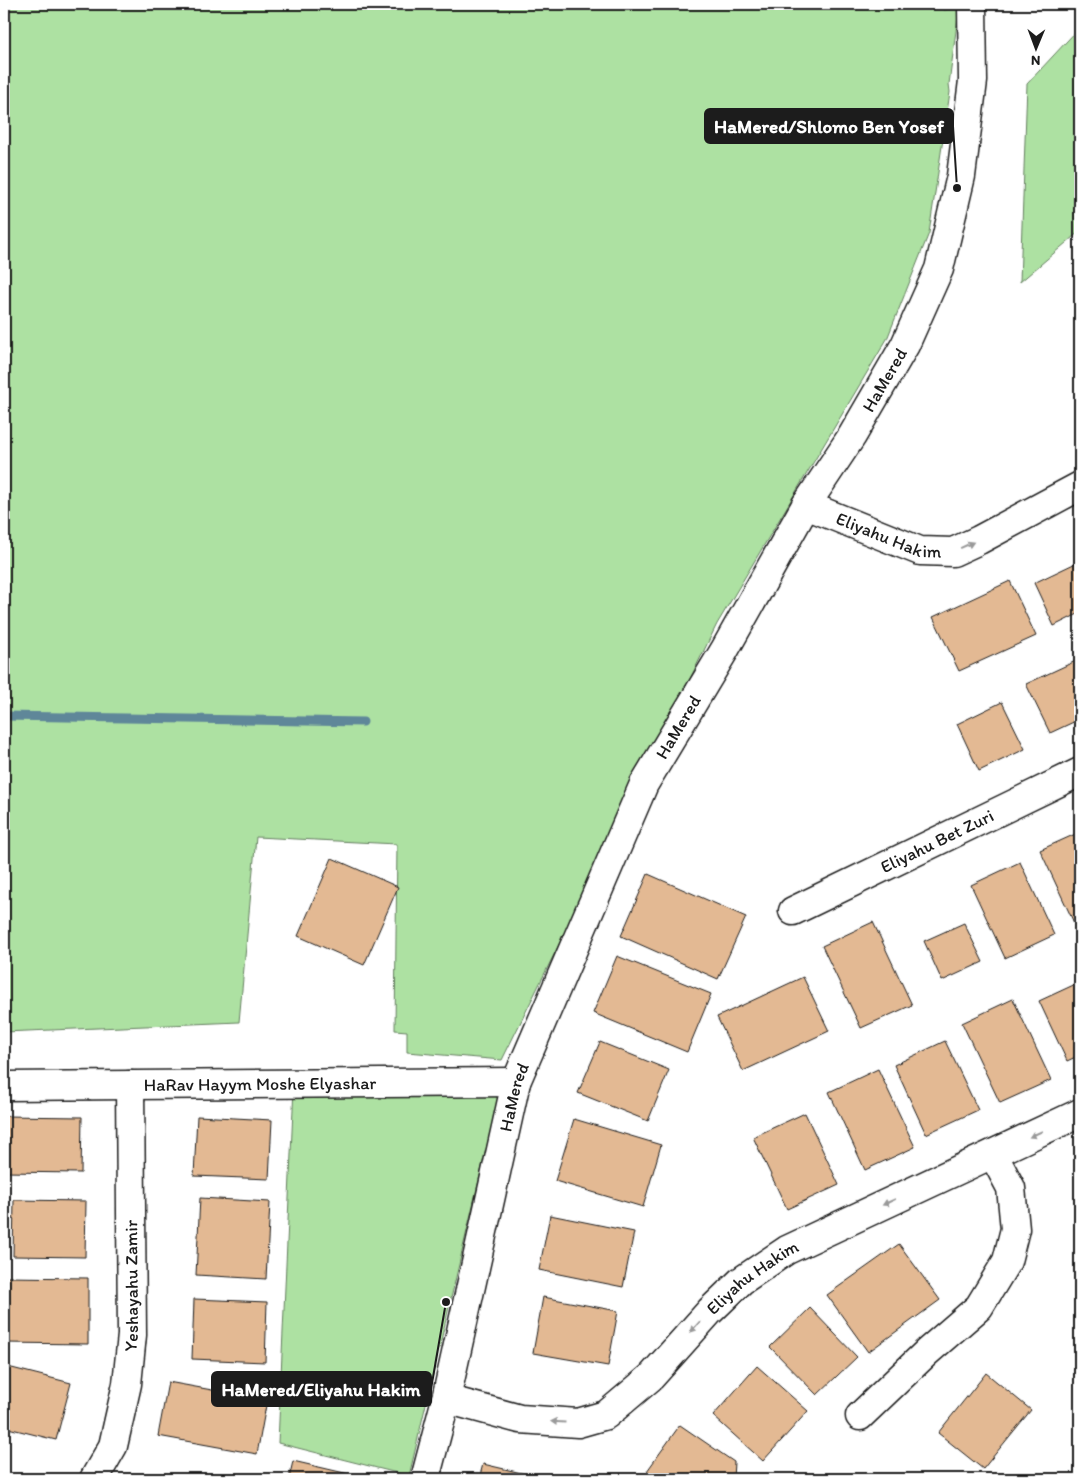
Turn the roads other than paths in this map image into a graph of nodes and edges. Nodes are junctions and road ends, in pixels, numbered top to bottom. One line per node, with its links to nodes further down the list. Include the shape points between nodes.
1 (972, 4): 3 (street, HaMered, via 974,81 961,176 939,269 905,345 852,436)
2 (1080, 486): 3 (street, Eliyahu Hakim, one-way to 2, via 920,551 953,552)
3 (806, 505): 6 (street, HaMered, via 644,784)
4 (1080, 772): 5 (street, Eliyahu Bet Zuri)
5 (793, 911)
6 (516, 1082): 7 (street, HaRav Hayym Moshe Elyashar); 11 (street, HaMered)
7 (130, 1085): 8 (street, HaRav Hayym Moshe Elyashar); 13 (street, Yeshayahu Zamir, via 132,1335 127,1384 113,1446)
8 (4, 1086)
9 (1080, 1114): 10 (street, Eliyahu Hakim, one-way to 10)
10 (993, 1154): 11 (street, Eliyahu Hakim, one-way to 11, via 787,1250 741,1281 650,1377 606,1415 578,1423 520,1419); 12 (street, via 1010,1188 1015,1229 1007,1261 979,1307)
11 (446, 1399): 14 (street, HaMered)
12 (860, 1416)
13 (94, 1479)
14 (425, 1479)

